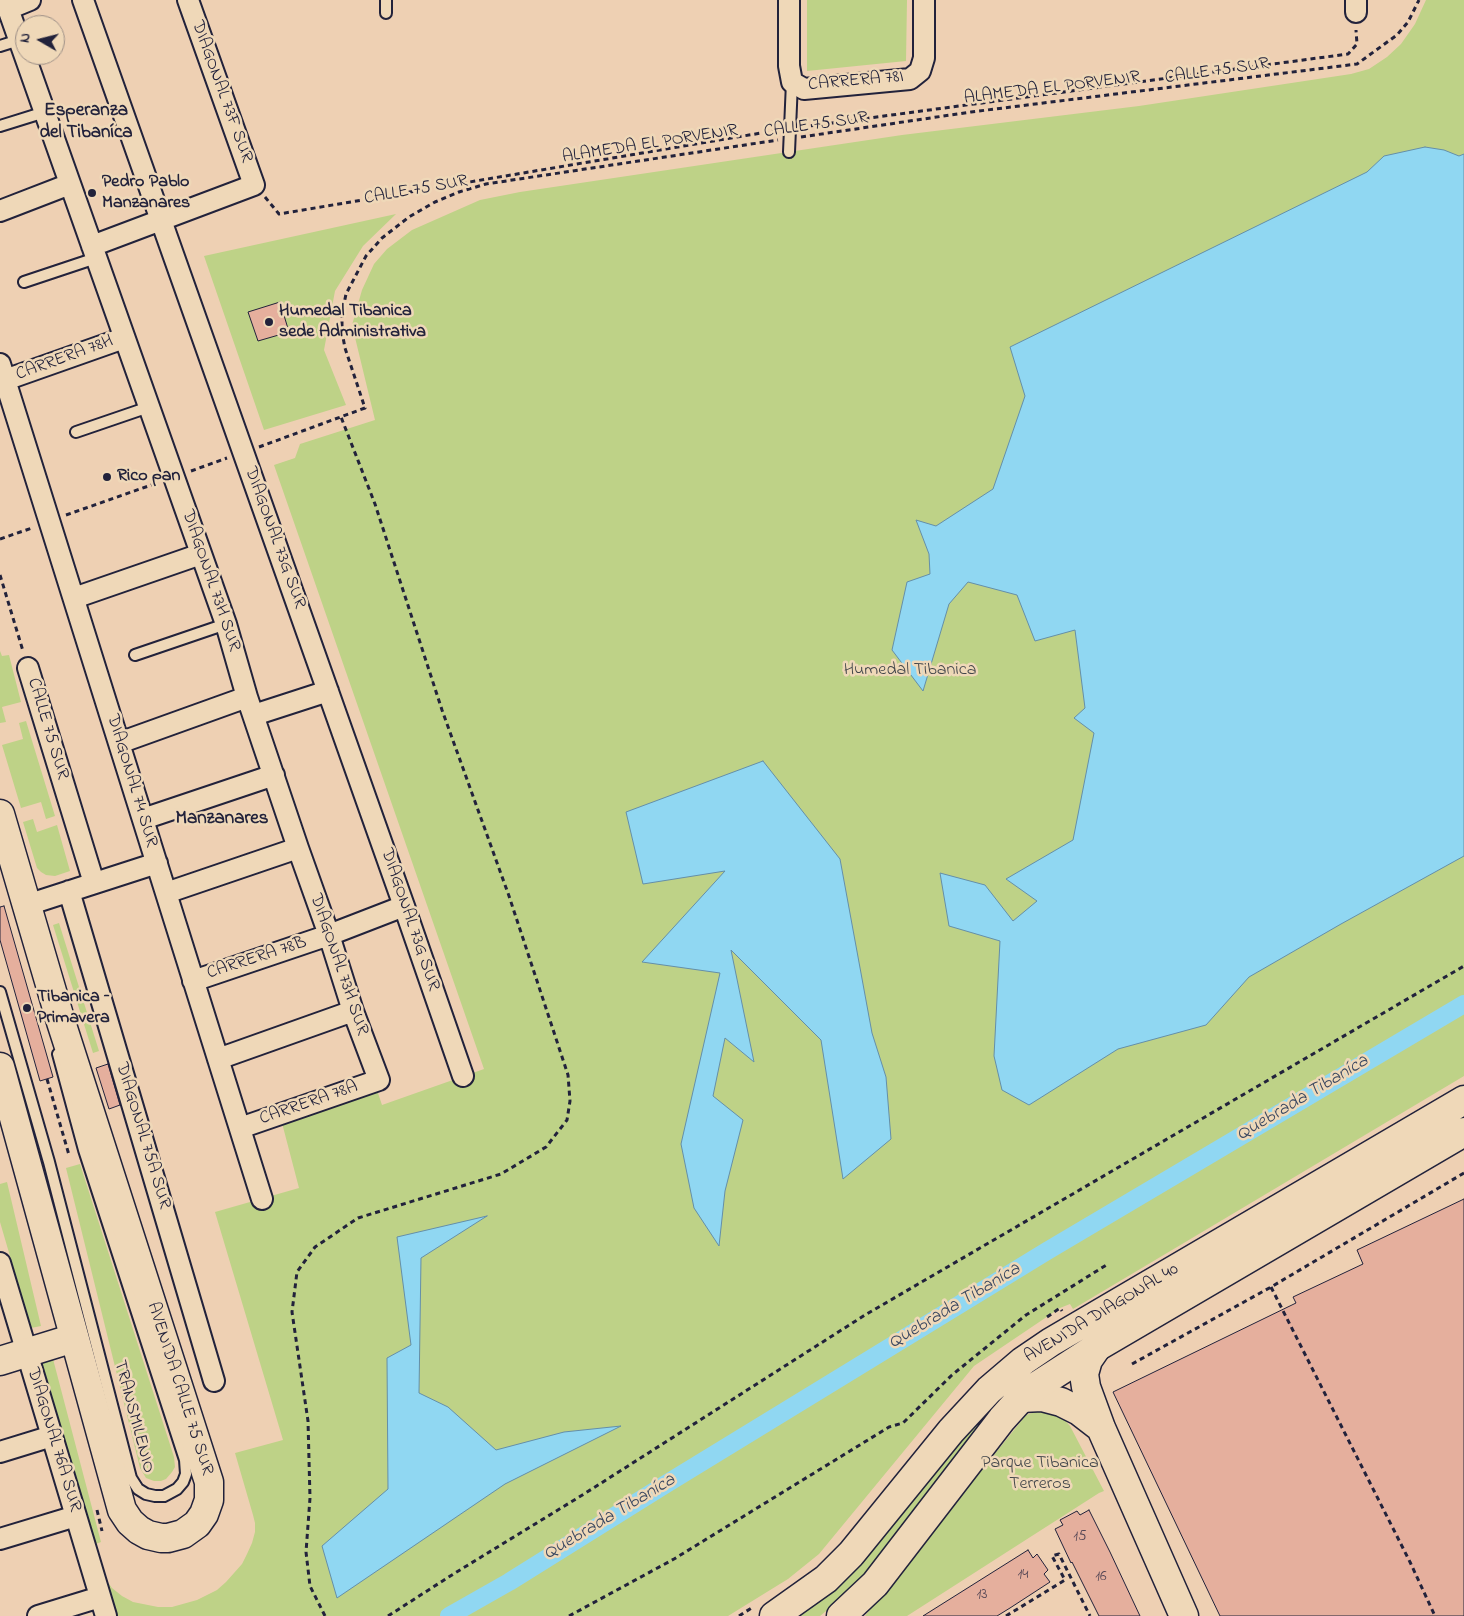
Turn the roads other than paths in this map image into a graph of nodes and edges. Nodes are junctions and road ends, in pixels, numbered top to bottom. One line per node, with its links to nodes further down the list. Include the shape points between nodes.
1 (30, 0): 7 (street)
2 (82, 0): 16 (street, DIAGONAL 73G SUR)
3 (188, 0): 16 (street, DIAGONAL 73F SUR, via 254,184)
4 (386, 0): 8 (lane)
5 (789, 0): 10 (street)
6 (924, 0): 10 (street, CARRERA 78I, via 924,58 920,71 910,79 804,89)
7 (6, 5): 9 (street, DIAGONAL 73H SUR)
8 (386, 13)
9 (9, 43): 11 (street, DIAGONAL 73H SUR)
10 (792, 82): 13 (lane)
11 (44, 112): 12 (lane); 14 (street, DIAGONAL 73H SUR)
12 (0, 126)
13 (789, 152)
14 (70, 184): 15 (street); 17 (street, DIAGONAL 73H SUR)
15 (0, 211)
16 (160, 220): 17 (street); 28 (street, DIAGONAL 73G SUR)
17 (94, 252): 18 (lane); 19 (street, DIAGONAL 73H SUR)
18 (24, 282)
19 (124, 338): 20 (street, CARRERA 78H); 21 (street, DIAGONAL 73H SUR)
20 (3, 372): 24 (street, DIAGONAL 74 SUR)
21 (149, 407): 22 (lane); 23 (street, DIAGONAL 73H SUR)
22 (76, 432)
23 (201, 554): 24 (street); 25 (street, DIAGONAL 73H SUR)
24 (74, 598): 30 (street, DIAGONAL 74 SUR)
25 (226, 624): 26 (lane); 29 (street, DIAGONAL 73H SUR)
26 (136, 655)
27 (28, 668): 36 (street, CALLE 75 SUR)
28 (328, 691): 29 (street); 40 (street, DIAGONAL 73G SUR)
29 (251, 706): 30 (street); 31 (street, DIAGONAL 73H SUR)
30 (119, 744): 33 (street, DIAGONAL 74 SUR)
31 (274, 775): 33 (street); 34 (street, DIAGONAL 73H SUR)
32 (0, 814): 39 (main road, AVENIDA CALLE 75 SUR)
33 (143, 819): 35 (street, DIAGONAL 74 SUR)
34 (298, 848): 38 (street); 41 (street, DIAGONAL 73H SUR)
35 (157, 863): 36 (street); 38 (street, DIAGONAL 74 SUR)
36 (94, 883): 37 (street)
37 (69, 891): 39 (street); 59 (street, DIAGONAL 75A SUR)
38 (166, 893): 42 (street, DIAGONAL 74 SUR)
39 (26, 905): 55 (main road, AVENIDA CALLE 75 SUR, via 209,1482 209,1500 204,1514 184,1534 168,1538 148,1535 124,1514)
40 (404, 906): 41 (street, CARRERA 78B); 48 (street, DIAGONAL 73G SUR)
41 (329, 935): 42 (street, CARRERA 78B); 44 (street, DIAGONAL 73H SUR)
42 (193, 981): 46 (street, DIAGONAL 74 SUR)
43 (0, 992): 45 (lane, TRANSMILENIO, via 49,1162 131,1478 146,1494 164,1496 183,1482 186,1460 84,1150)
44 (353, 1011): 46 (street); 49 (street, DIAGONAL 73H SUR)
45 (54, 1041)
46 (218, 1059): 51 (street, DIAGONAL 74 SUR)
47 (0, 1067): 55 (main road, AVENIDA CALLE 75 SUR)
48 (463, 1076)
49 (379, 1080): 51 (street, CARRERA 78A)
50 (1464, 1100): 68 (main road, AVENIDA DIAGONAL 40, via 1050,1342 1023,1361 989,1390 951,1431 826,1580)
51 (240, 1128): 53 (street, DIAGONAL 74 SUR)
52 (1464, 1132): 56 (main road, AVENIDA DIAGONAL 40)
53 (262, 1198)
54 (0, 1265): 57 (street, DIAGONAL 76A SUR)
55 (74, 1338): 57 (main road)
56 (1098, 1347): 60 (main road, AVENIDA DIAGONAL 40); 61 (main road, via 1088,1360 1084,1374)
57 (27, 1352): 58 (main road); 62 (street, DIAGONAL 76A SUR)
58 (0, 1361)
59 (214, 1381)
60 (1021, 1398): 61 (main road, via 1042,1397 1061,1402); 69 (main road, AVENIDA DIAGONAL 40, via 875,1584)
61 (1101, 1428): 70 (main road)
62 (52, 1436): 63 (street); 64 (street, DIAGONAL 76A SUR)
63 (0, 1452)
64 (76, 1516): 65 (street); 66 (street, DIAGONAL 76A SUR)
65 (0, 1539)
66 (103, 1607): 67 (street)
67 (38, 1616)
68 (774, 1616)
69 (840, 1616)
70 (1184, 1616)

